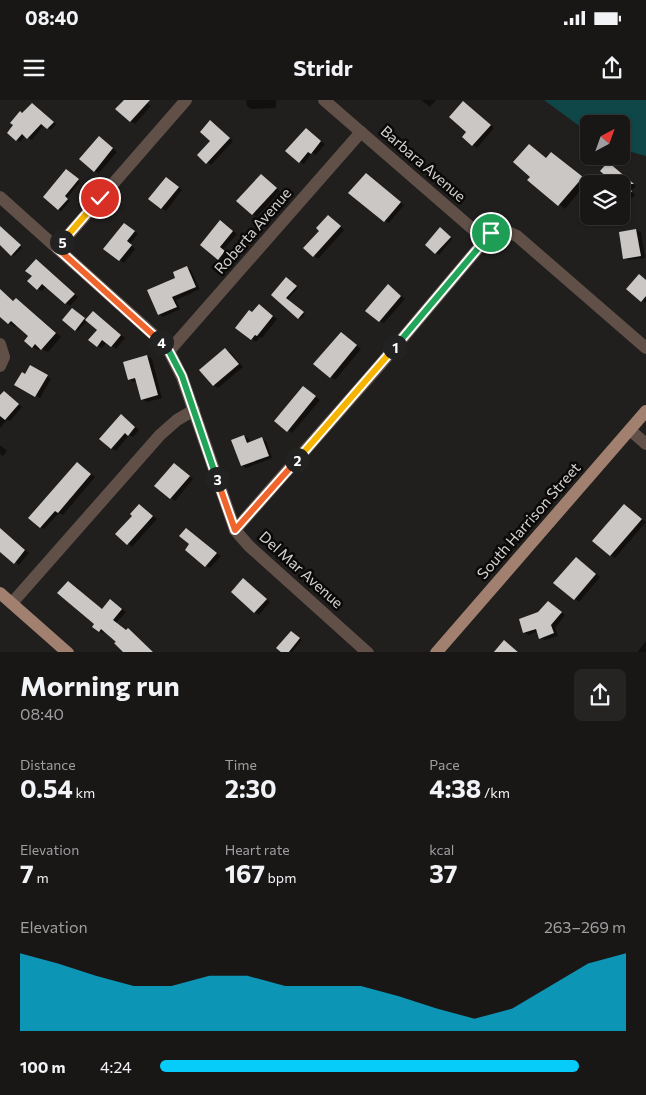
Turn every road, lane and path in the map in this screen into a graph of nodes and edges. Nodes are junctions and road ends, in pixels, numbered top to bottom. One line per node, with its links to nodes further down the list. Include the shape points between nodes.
1 (186, 100): 6 (street)
2 (324, 100): 3 (street, Barbara Avenue)
3 (361, 132): 5 (street, Barbara Avenue, via 476,231); 9 (street, Roberta Avenue)
4 (0, 197): 6 (street, Del Mar Avenue)
5 (491, 233): 8 (street, Barbara Avenue, via 503,230 517,236); 15 (street)
6 (57, 248): 9 (street, Del Mar Avenue)
7 (0, 344): 10 (street, via 4,357)
8 (646, 348)
9 (169, 351): 11 (street, Del Mar Avenue)
10 (0, 366)
11 (194, 410): 15 (street, Del Mar Avenue); 17 (street, via 160,436)
12 (646, 411): 13 (main road, South Harrison Street)
13 (630, 430): 14 (street); 20 (main road, South Harrison Street)
14 (646, 444)
15 (235, 530): 19 (street, Del Mar Avenue)
16 (0, 592): 17 (main road)
17 (12, 603): 18 (main road)
18 (68, 652)
19 (368, 652)
20 (436, 652)

